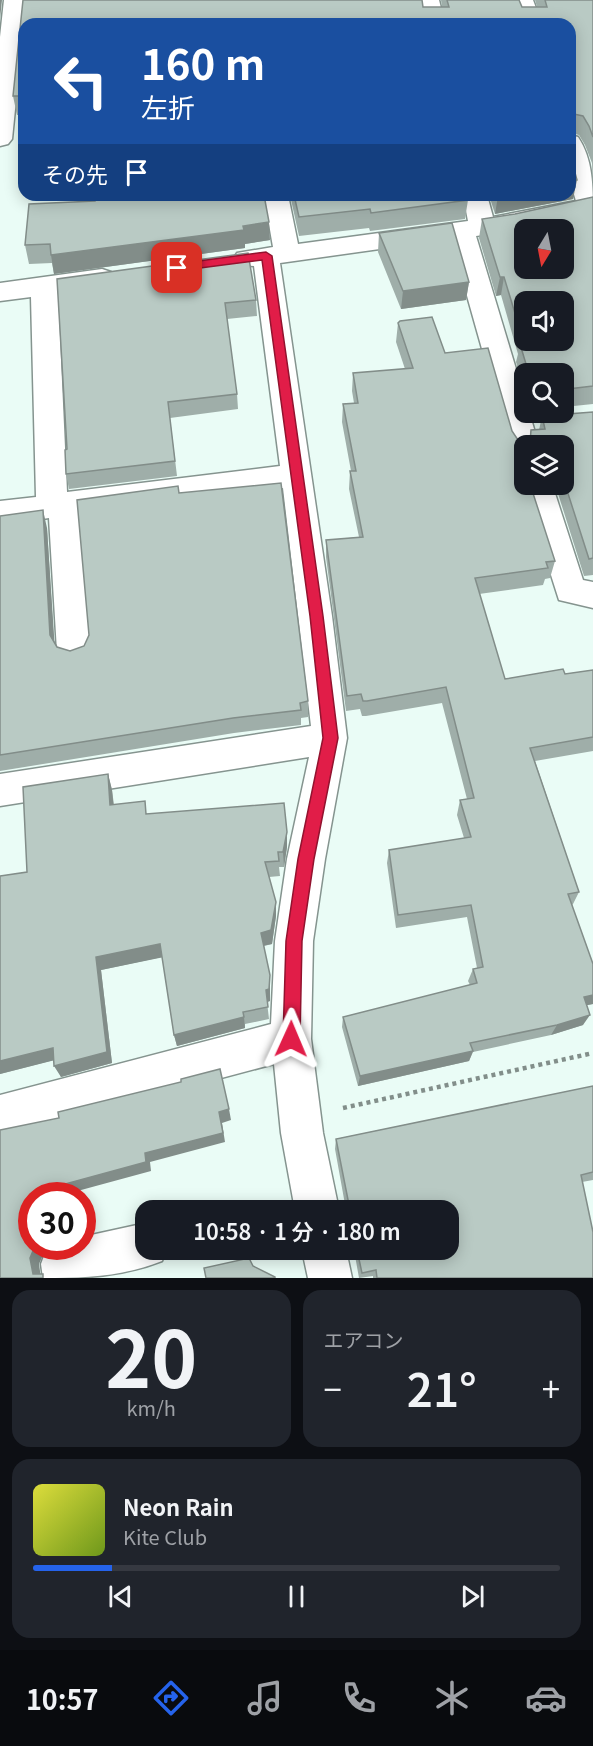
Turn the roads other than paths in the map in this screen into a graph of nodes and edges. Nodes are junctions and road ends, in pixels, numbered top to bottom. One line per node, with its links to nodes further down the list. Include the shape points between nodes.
1 (428, 0): 4 (street)
2 (522, 0): 5 (street)
3 (10, 2): 6 (street)
4 (432, 18)
5 (529, 18)
6 (0, 139)
7 (576, 161): 10 (street)
8 (276, 201): 12 (street)
9 (474, 201): 11 (street)
10 (591, 209): 11 (street)
11 (471, 228): 12 (street); 18 (street)
12 (277, 255): 13 (street); 20 (street)
13 (219, 262)
14 (126, 275): 15 (street)
15 (44, 286): 16 (street); 22 (street)
16 (0, 292)
17 (545, 423): 19 (street)
18 (521, 435)
19 (523, 435)
20 (296, 475): 22 (street); 26 (street)
21 (540, 495): 24 (street, via 570,591)
22 (58, 504): 23 (street); 25 (street)
23 (0, 513)
24 (592, 599)
25 (74, 651)
26 (330, 738): 27 (street); 28 (street, via 294,941)
27 (0, 790)
28 (291, 1039): 29 (street); 30 (street)
29 (0, 1116)
30 (311, 1200)
31 (135, 1248): 33 (street, via 63,1264)
32 (326, 1260): 34 (street)
33 (65, 1278)
34 (330, 1278)

